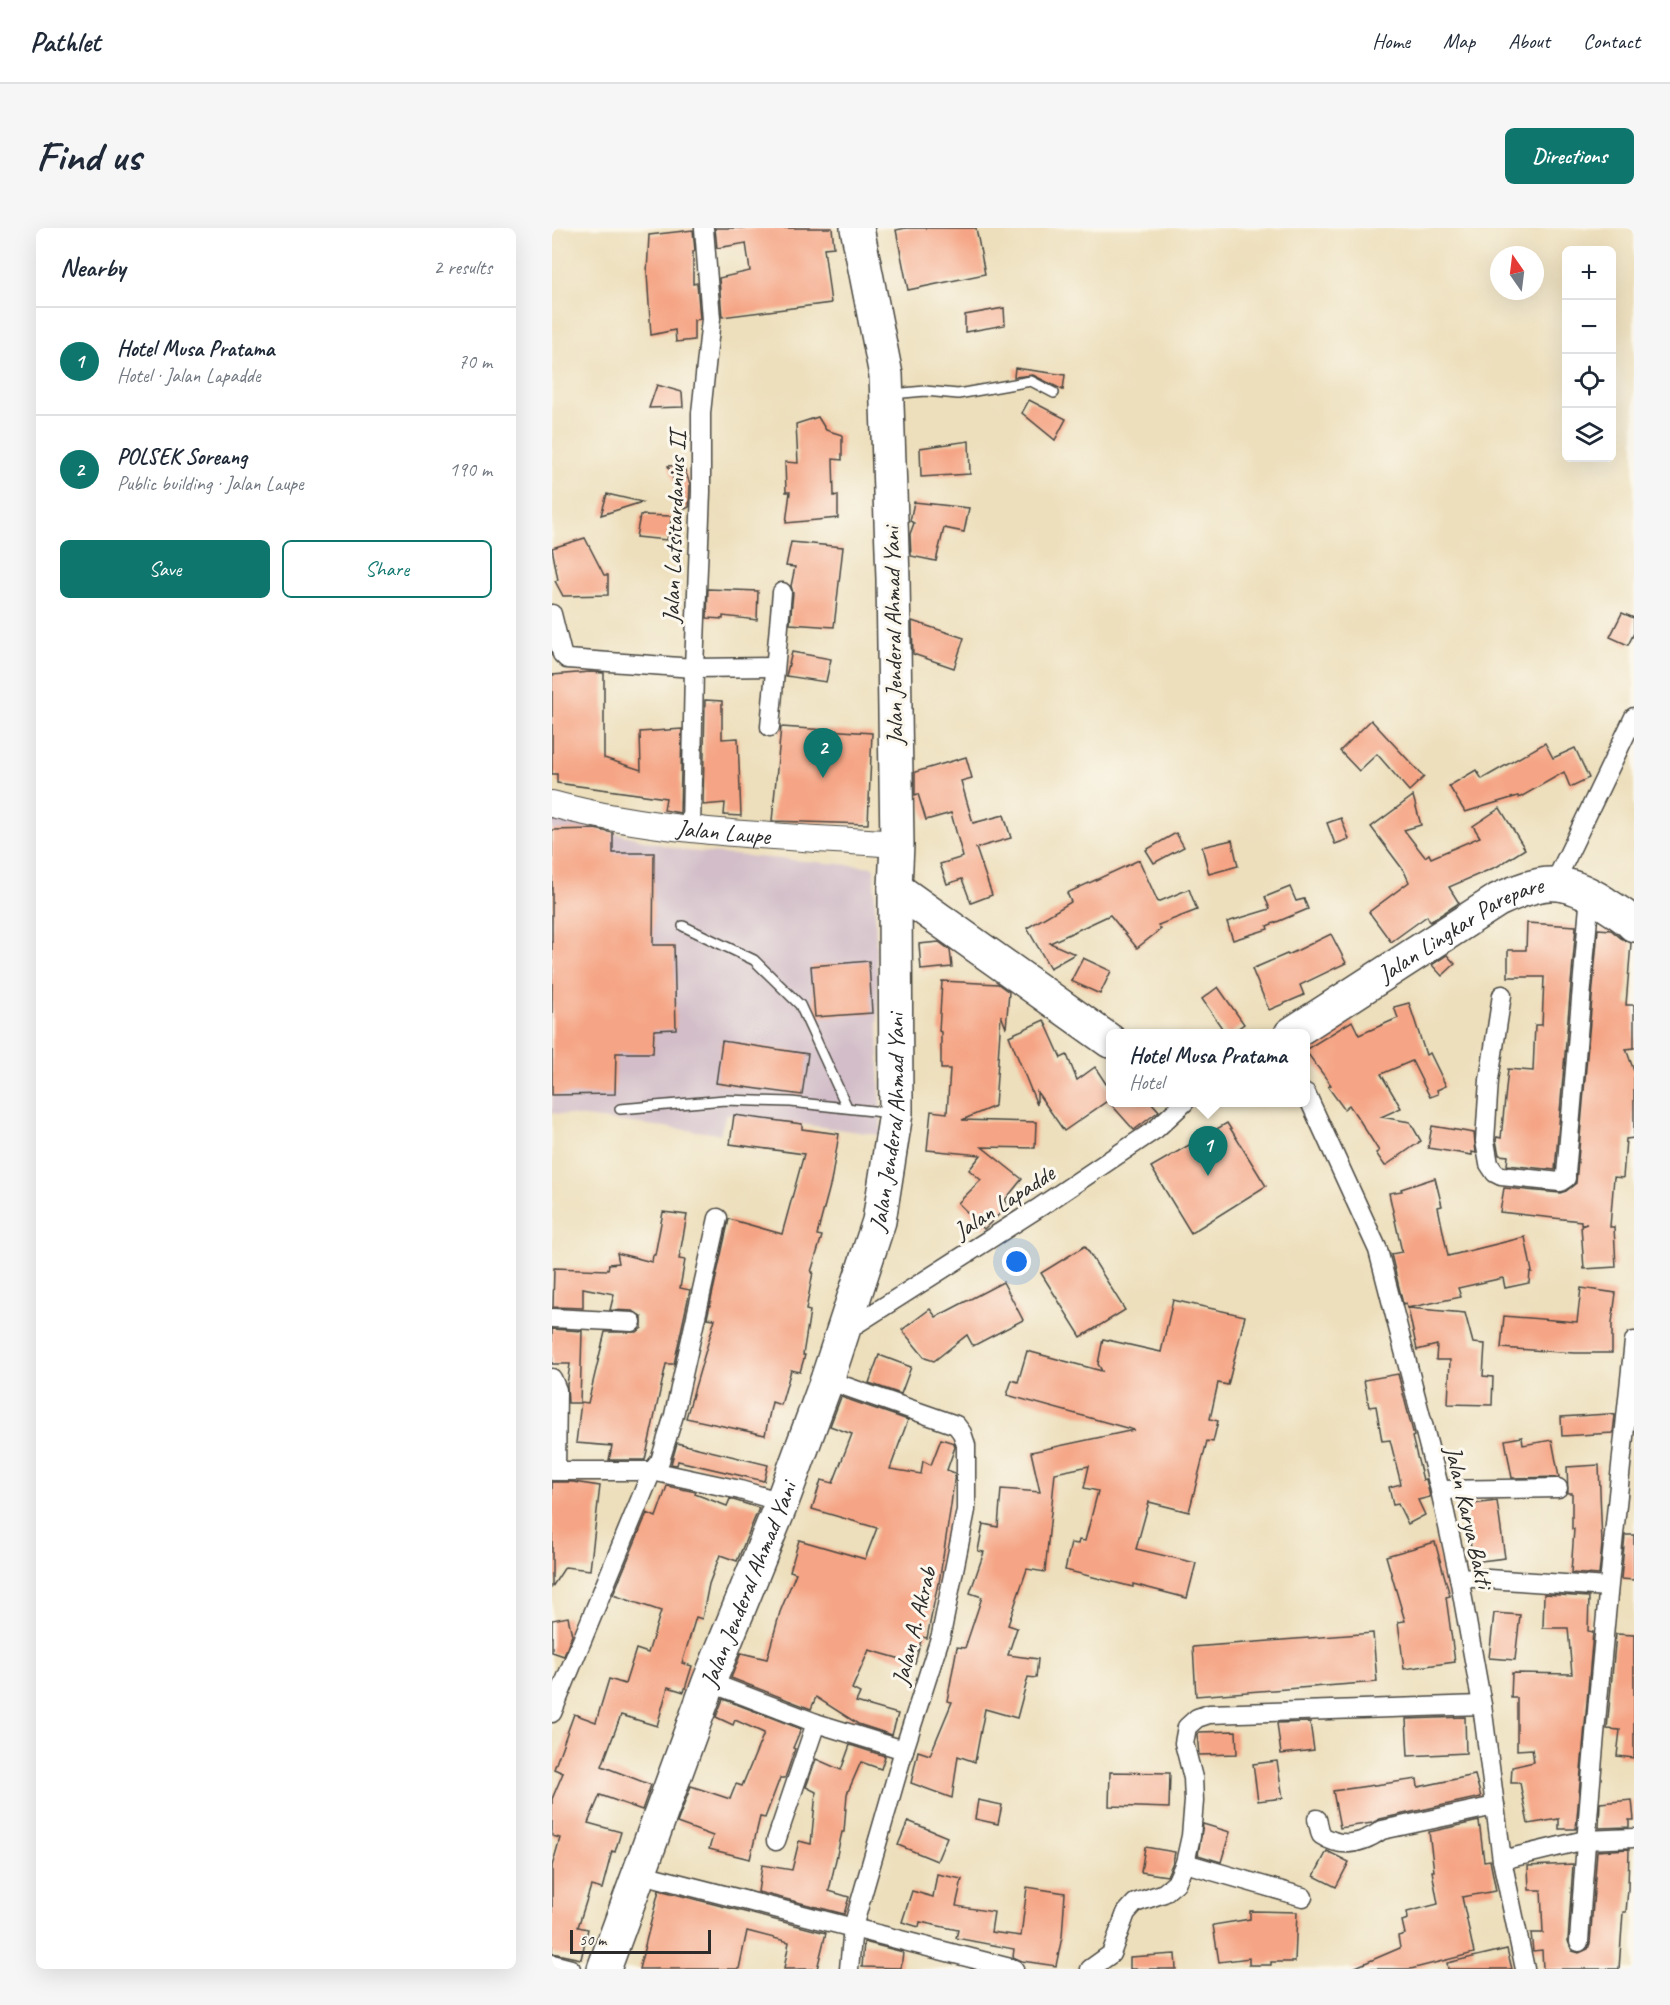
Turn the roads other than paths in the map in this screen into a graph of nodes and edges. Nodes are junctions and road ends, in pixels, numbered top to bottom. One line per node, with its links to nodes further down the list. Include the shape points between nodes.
1 (704, 228): 8 (street, Jalan Latsitardanius II, via 711,319 701,413)
2 (857, 228): 4 (highway, Jalan Jenderal Ahmad Yani, via 886,375)
3 (1054, 393): 4 (lane, via 1031,381 958,394)
4 (886, 394): 13 (highway, Jalan Jenderal Ahmad Yani)
5 (782, 592): 7 (street)
6 (552, 614): 8 (street, via 562,654 567,659)
7 (774, 667): 8 (street); 10 (street)
8 (694, 668): 12 (street, Jalan Latsitardanius II)
9 (1634, 717): 14 (street)
10 (770, 727)
11 (552, 804): 12 (street, Jalan Laupe, via 588,814)
12 (691, 829): 13 (street, Jalan Laupe)
13 (897, 844): 15 (highway, Jalan Jenderal Ahmad Yani)
14 (1555, 882): 16 (highway, Jalan Lingkar Parepare); 20 (highway, Jalan Lingkar Parepare, via 1527,887 1498,900)
15 (895, 888): 21 (highway); 26 (highway, Jalan Jenderal Ahmad Yani)
16 (1590, 894): 17 (highway, Jalan Lingkar Parepare); 19 (street, via 1566,1178 1560,1182 1501,1176 1489,1164 1485,1141 1489,1080)
17 (1633, 920)
18 (683, 926): 23 (lane, via 754,960 800,1005)
19 (1502, 995)
20 (1299, 1029)
21 (1106, 1038)
22 (1310, 1104): 37 (street, Jalan Karya Bakti, via 1378,1250)
23 (847, 1107): 25 (lane, via 725,1100); 26 (lane)
24 (1180, 1107): 30 (street, Jalan Lapadde, via 1156,1129 1040,1207)
25 (620, 1109)
26 (896, 1113): 30 (highway, Jalan Jenderal Ahmad Yani, via 879,1221)
27 (718, 1218): 35 (street, via 674,1414 660,1461)
28 (552, 1318): 29 (street)
29 (632, 1322)
30 (842, 1333): 33 (highway, Jalan Jenderal Ahmad Yani)
31 (1634, 1341): 40 (street)
32 (552, 1378): 34 (street, via 557,1390)
33 (827, 1380): 38 (highway, Jalan Jenderal Ahmad Yani); 45 (street, Jalan A. Akrab, via 956,1425 966,1445 962,1533 940,1635)
34 (554, 1471): 35 (street)
35 (652, 1471): 38 (street); 43 (street)
36 (1558, 1488): 37 (street)
37 (1440, 1490): 39 (street, Jalan Karya Bakti)
38 (782, 1502): 41 (highway, Jalan Jenderal Ahmad Yani)
39 (1459, 1577): 40 (street); 42 (street, Jalan Karya Bakti)
40 (1608, 1587): 49 (street)
41 (709, 1682): 44 (street); 53 (highway, Jalan Jenderal Ahmad Yani)
42 (1482, 1705): 46 (street, Jalan Karya Bakti); 52 (street, via 1209,1714 1197,1718 1187,1727 1184,1743 1194,1801)
43 (552, 1713)
44 (816, 1724): 45 (street); 50 (street)
45 (904, 1750): 55 (street, Jalan A. Akrab)
46 (1495, 1806): 47 (street, via 1382,1830 1351,1845 1321,1835); 51 (street, Jalan Karya Bakti)
47 (1317, 1819)
48 (1634, 1838): 49 (street)
49 (1585, 1840): 51 (street); 56 (street)
50 (776, 1841)
51 (1502, 1860): 63 (street, Jalan Karya Bakti)
52 (1185, 1863): 54 (street); 62 (street, via 1176,1883 1164,1893 1136,1903 1126,1913 1111,1954)
53 (638, 1873): 55 (street); 59 (highway, Jalan Jenderal Ahmad Yani)
54 (1303, 1897)
55 (853, 1927): 60 (street, Jalan A. Akrab); 61 (street)
56 (1579, 1942)
57 (552, 1964): 58 (street)
58 (571, 1969)
59 (604, 1969)
60 (849, 1969)
61 (1014, 1969)
62 (1090, 1969)
63 (1525, 1969)

